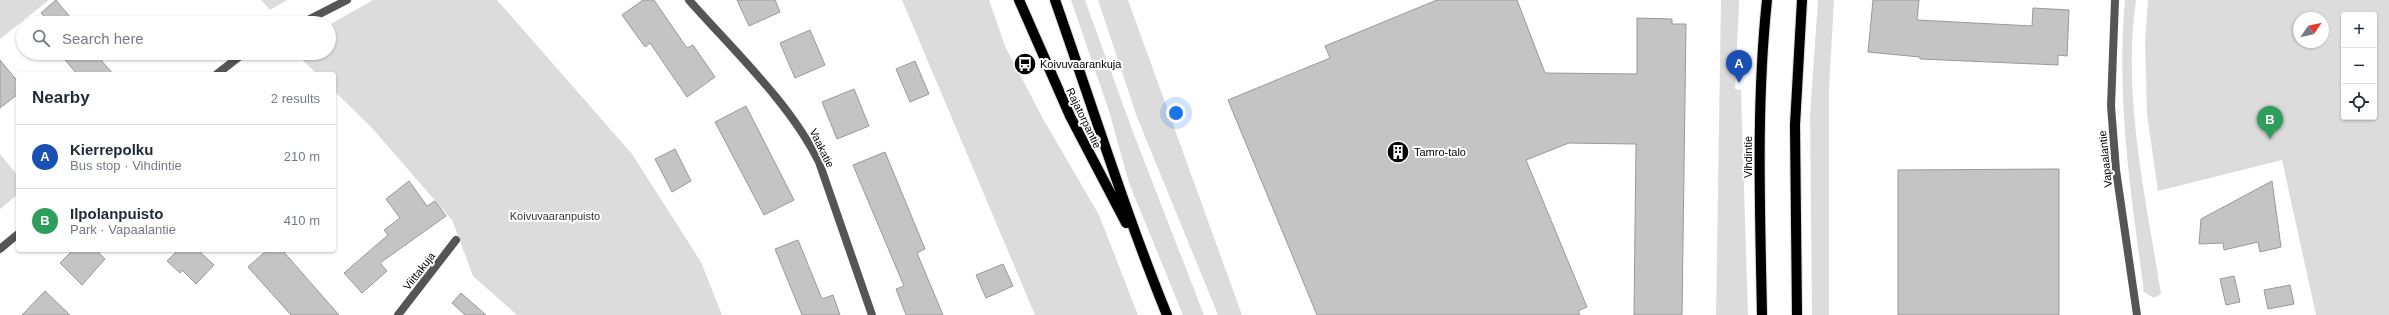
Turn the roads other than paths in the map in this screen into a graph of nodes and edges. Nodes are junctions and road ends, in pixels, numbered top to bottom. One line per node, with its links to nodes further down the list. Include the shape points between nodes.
1 (347, 0): 8 (street)
2 (689, 0): 16 (street, Vaakatie, via 768,89 810,143 819,162)
3 (1019, 0): 13 (main road, Rajatorpantie, via 1070,116)
4 (1054, 0): 13 (main road, Rajatorpantie, via 1111,160)
5 (1767, 0): 18 (main road, Vihdintie, via 1762,42 1760,121)
6 (1802, 0): 19 (main road, via 1795,125)
7 (2114, 0): 20 (street, Vapaalantie, via 2111,106 2116,170)
8 (316, 16)
9 (235, 60): 10 (street)
10 (220, 72)
11 (16, 236): 14 (street)
12 (456, 240): 15 (street, Viittakuja)
13 (1137, 242): 17 (main road, Rajatorpantie)
14 (0, 249)
15 (398, 315)
16 (872, 315)
17 (1167, 315)
18 (1762, 315)
19 (1797, 315)
20 (2137, 315)

